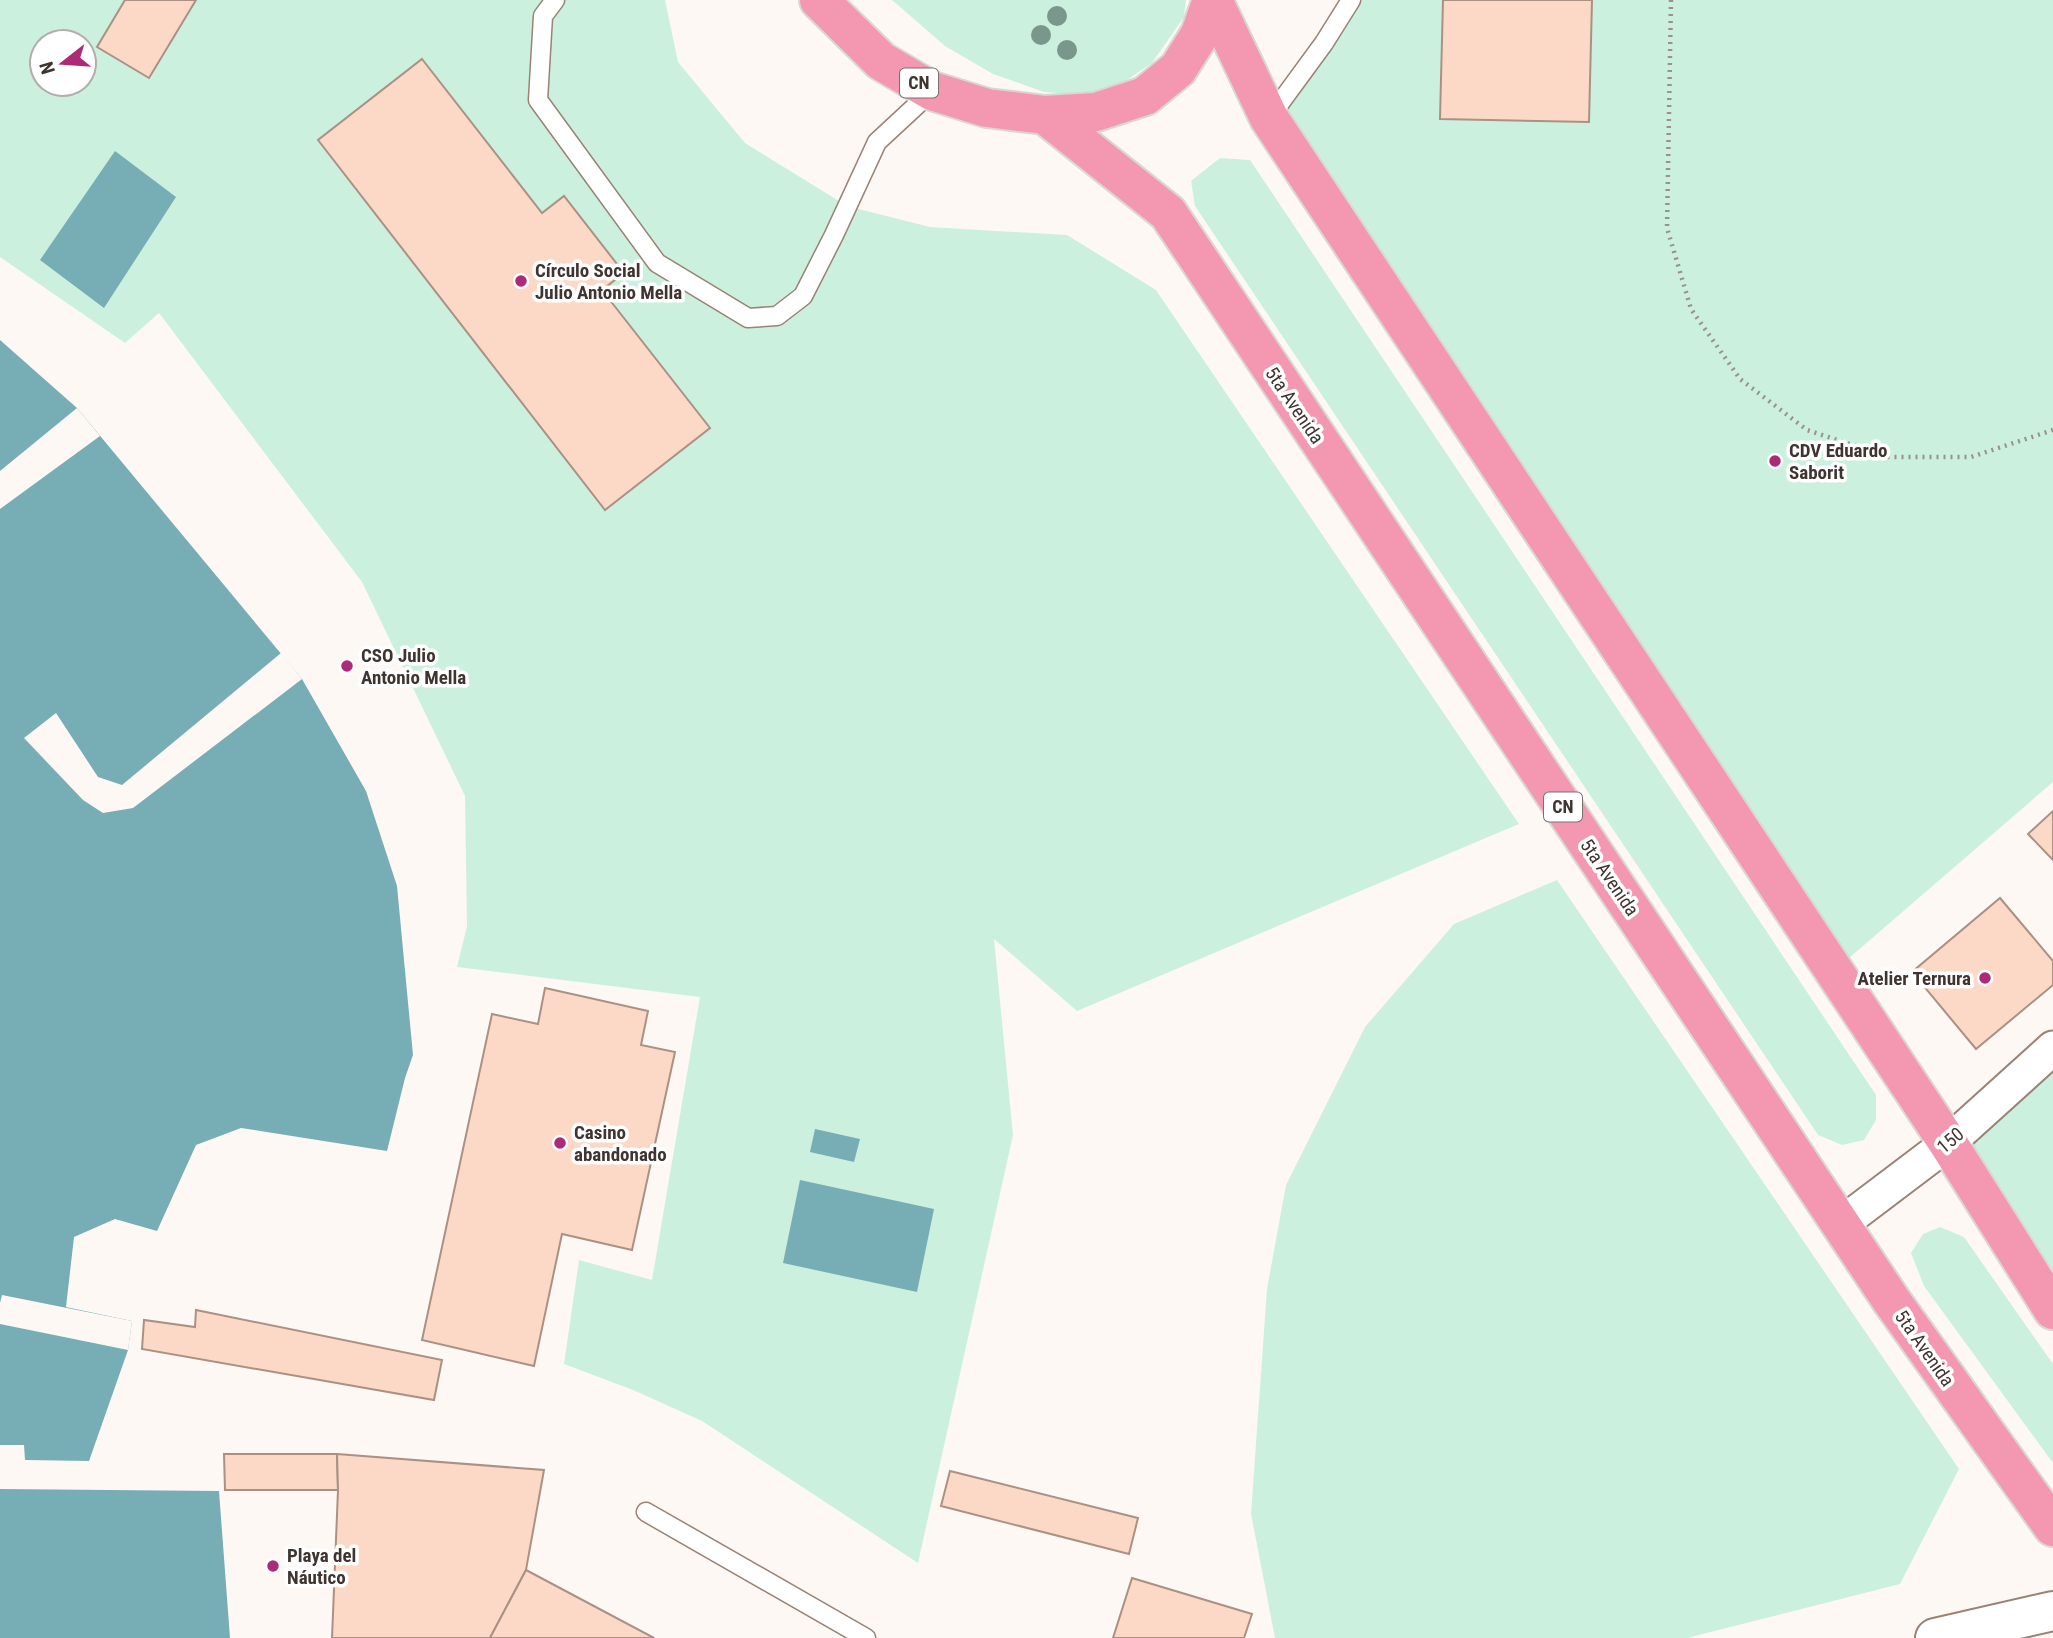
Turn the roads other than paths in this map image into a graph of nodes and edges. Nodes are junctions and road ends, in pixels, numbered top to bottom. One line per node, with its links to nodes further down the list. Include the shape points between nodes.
1 (555, 0): 5 (lane, via 543,16 538,100 657,263 748,318 777,316 803,296 877,142)
2 (819, 0): 5 (highway, CN, via 880,61)
3 (1213, 0): 6 (highway, CN, via 1200,34 1178,69 1145,96 1096,112); 7 (highway, CN)
4 (1351, 0): 7 (lane)
5 (932, 91): 6 (highway, CN, via 987,108)
6 (1045, 115): 10 (highway, 5ta Avenida / CN, via 1168,213)
7 (1269, 118): 9 (highway, CN)
8 (2053, 1048): 9 (street, 150)
9 (1948, 1143): 10 (street, 150); 11 (highway, CN)
10 (1841, 1224): 13 (highway, 5ta Avenida / CN)
11 (2053, 1310)
12 (646, 1512): 15 (lane)
13 (2053, 1527)
14 (2053, 1611): 16 (street)
15 (866, 1638)
16 (1935, 1638)

